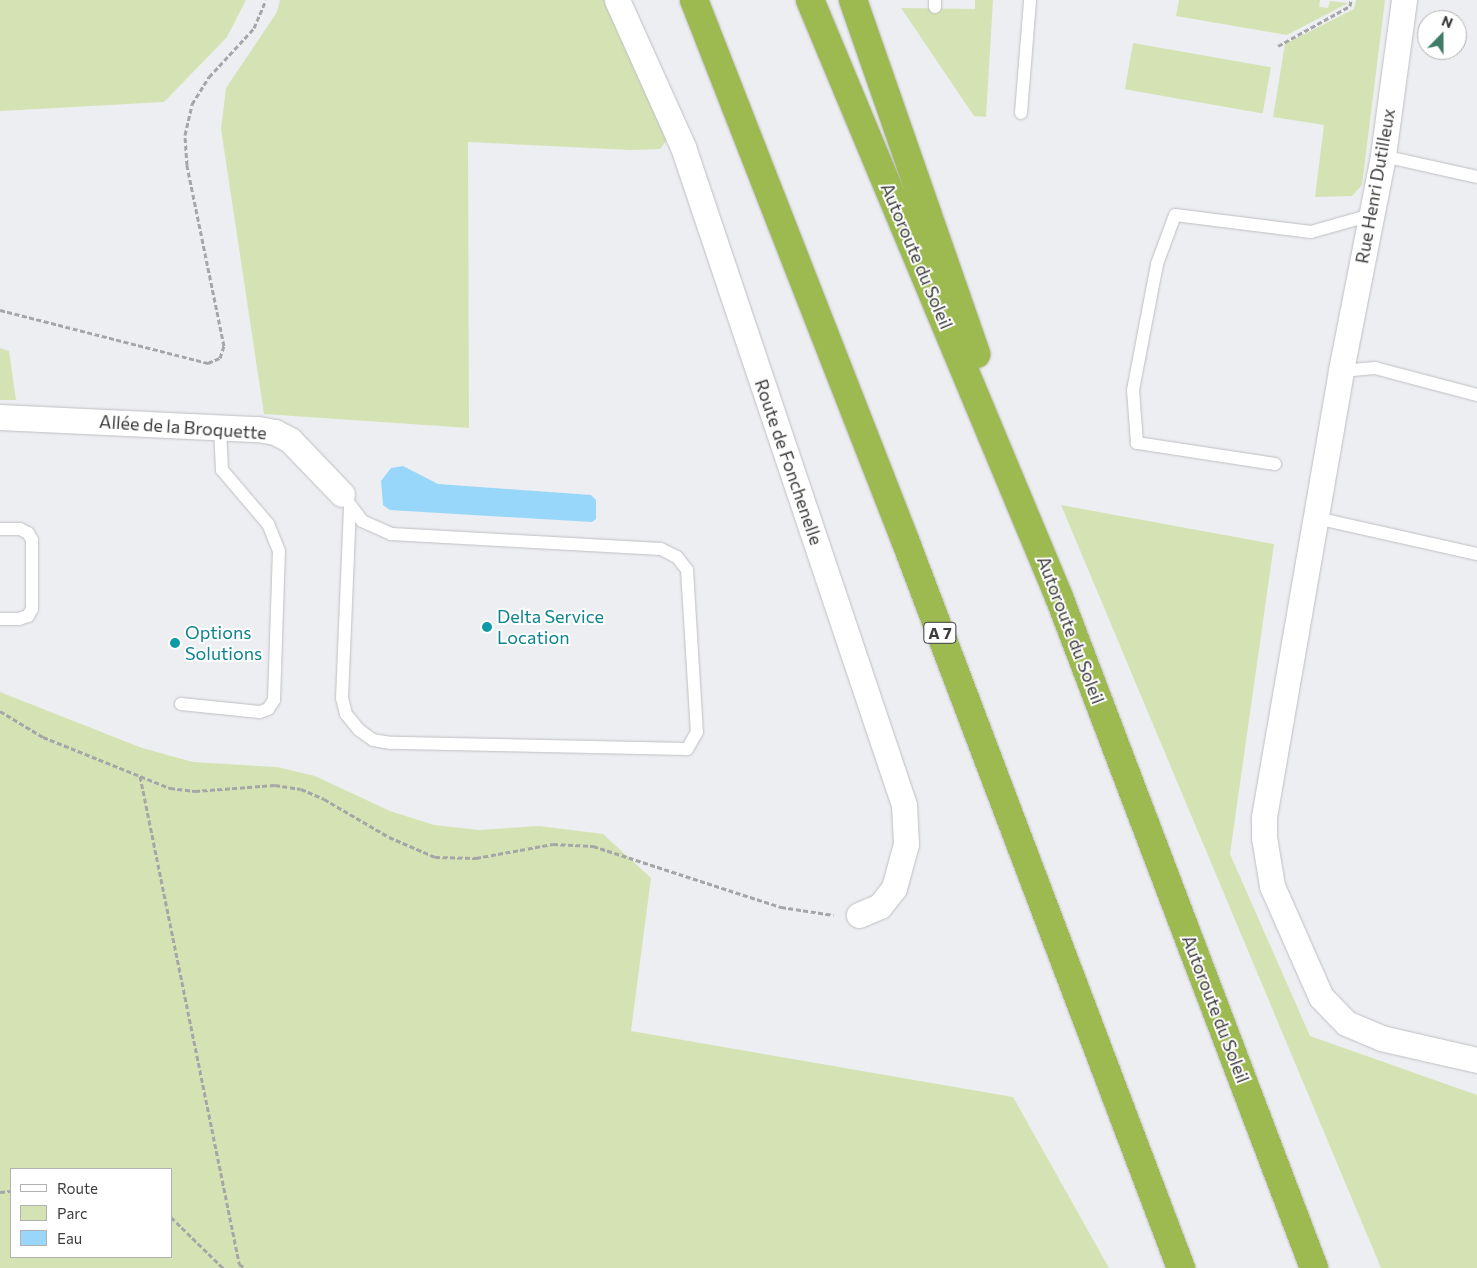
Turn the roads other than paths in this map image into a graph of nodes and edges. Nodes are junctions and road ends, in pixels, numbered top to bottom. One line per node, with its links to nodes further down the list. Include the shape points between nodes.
1 (617, 0): 23 (street, Route de Fonchenelle, via 683,147 904,805 906,844 894,888 880,906)
2 (694, 0): 25 (highway, A 7, via 902,530)
3 (810, 0): 20 (highway, Autoroute du Soleil)
4 (853, 0): 20 (highway)
5 (1030, 0): 7 (lane)
6 (1404, 0): 8 (street, Rue Henri Dutilleux)
7 (1021, 113)
8 (1383, 156): 9 (lane); 10 (street, Rue Henri Dutilleux)
9 (1477, 177)
10 (1371, 215): 11 (street, Rue Henri Dutilleux); 15 (lane, via 1311,232 1175,215 1157,264 1133,390 1137,443)
11 (1341, 372): 12 (lane, via 1375,368); 17 (street, Rue Henri Dutilleux)
12 (1477, 395)
13 (0, 417): 14 (street, Allée de la Broquette)
14 (220, 427): 16 (street, Allée de la Broquette, via 258,428 290,440); 22 (lane, via 222,470 268,524 279,552 274,700 268,710 260,712)
15 (1275, 464)
16 (346, 501): 16 (lane, via 342,698 346,714 359,730 373,740 391,744 687,749 697,732 687,570 677,556 661,548 391,534 362,521)
17 (1316, 518): 19 (lane); 24 (street, Rue Henri Dutilleux, via 1264,818 1272,886 1321,997 1346,1023 1380,1038)
18 (0, 529): 21 (lane, via 20,529 32,540 32,609 28,616 19,619)
19 (1477, 554)
20 (1059, 597): 26 (highway, Autoroute du Soleil)
21 (0, 619)
22 (181, 704)
23 (859, 915)
24 (1477, 1060)
25 (1181, 1268)
26 (1314, 1268)

